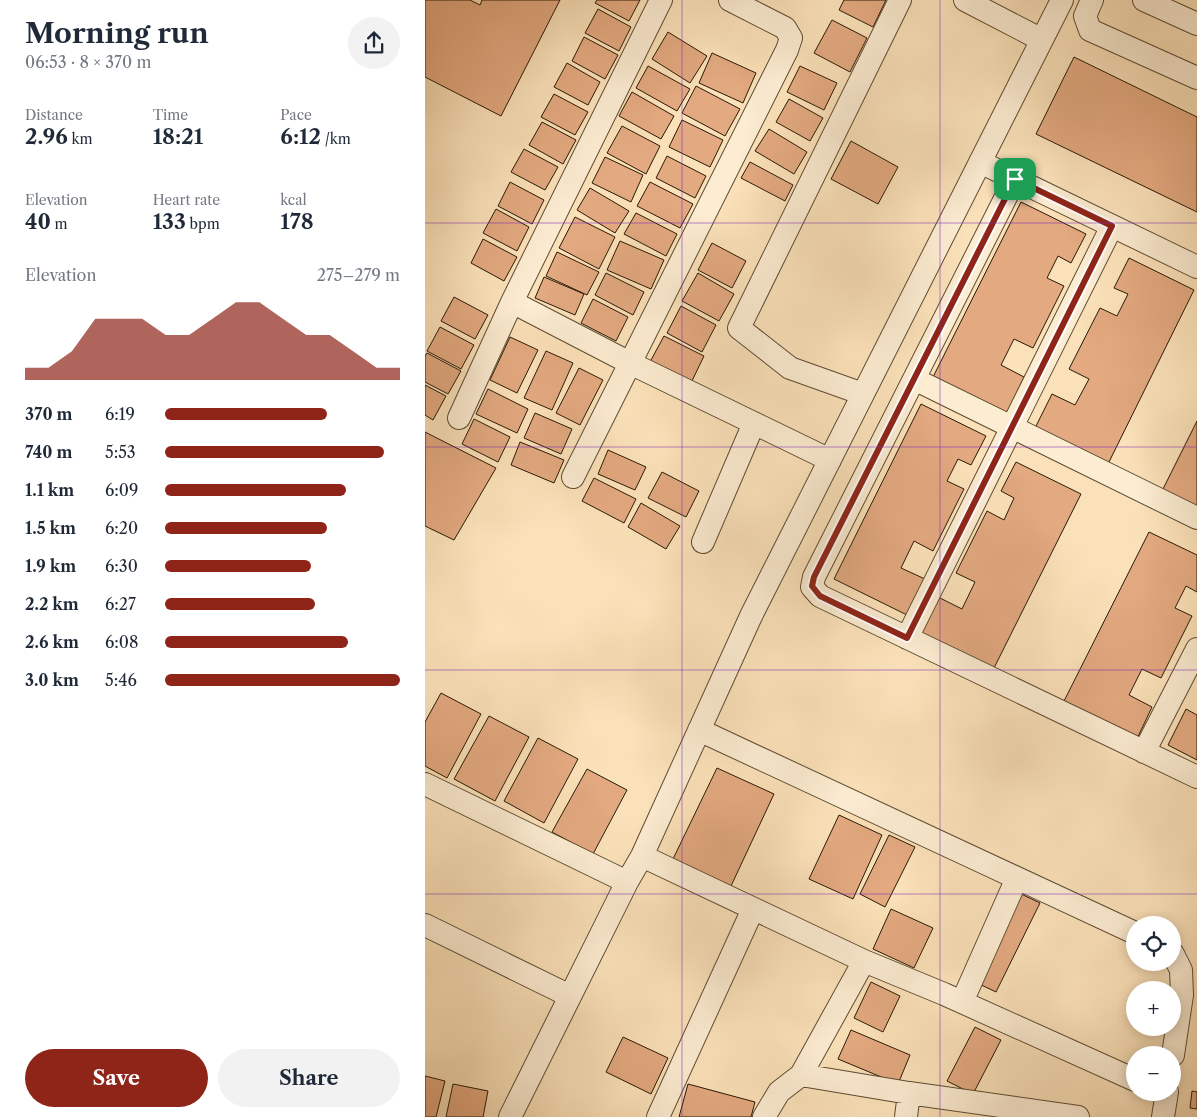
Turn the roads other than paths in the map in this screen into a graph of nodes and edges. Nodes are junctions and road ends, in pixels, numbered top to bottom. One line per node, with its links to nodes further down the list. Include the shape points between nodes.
1 (661, 0): 15 (street)
2 (730, 0): 16 (street, via 785,28 791,38)
3 (900, 0): 18 (street, via 739,328 790,368)
4 (965, 0): 9 (street)
5 (1062, 0): 9 (street)
6 (1091, 0): 10 (street, via 1085,16 1090,30)
7 (1144, 0): 8 (street)
8 (1197, 24)
9 (1042, 40): 11 (street)
10 (1197, 78)
11 (980, 162): 12 (street); 18 (street)
12 (1015, 179): 13 (street); 17 (street)
13 (1112, 226): 14 (street); 21 (street)
14 (1197, 267)
15 (512, 302): 16 (street); 19 (street)
16 (630, 363): 20 (street); 23 (street)
17 (914, 379): 21 (street); 26 (street, via 812,586 820,596)
18 (863, 394): 22 (street)
19 (459, 418)
20 (753, 423): 22 (street); 25 (street)
21 (1012, 427): 24 (street); 26 (street)
22 (830, 460): 28 (street, via 751,616)
23 (573, 477)
24 (1197, 518)
25 (703, 542)
26 (907, 638): 29 (street)
27 (1197, 649): 29 (street)
28 (699, 730): 32 (street); 33 (street)
29 (1144, 752): 30 (street)
30 (1197, 777)
31 (425, 784): 34 (street)
32 (642, 856): 34 (street); 35 (street)
33 (1017, 878): 37 (street); 41 (street)
34 (627, 882): 40 (street)
35 (753, 909): 38 (street); 50 (street)
36 (425, 925): 40 (street)
37 (1126, 929)
38 (864, 961): 41 (street); 44 (street)
39 (1181, 970): 42 (street)
40 (569, 996): 49 (street)
41 (962, 1002): 45 (street)
42 (1187, 1028): 43 (street)
43 (1178, 1046)
44 (801, 1075): 46 (street); 51 (street, via 779,1092)
45 (1126, 1076)
46 (909, 1093): 48 (street); 52 (street)
47 (1164, 1101): 54 (street)
48 (1025, 1113): 53 (street)
49 (510, 1117)
50 (658, 1117)
51 (764, 1117)
52 (907, 1117)
53 (1079, 1117)
54 (1163, 1117)

